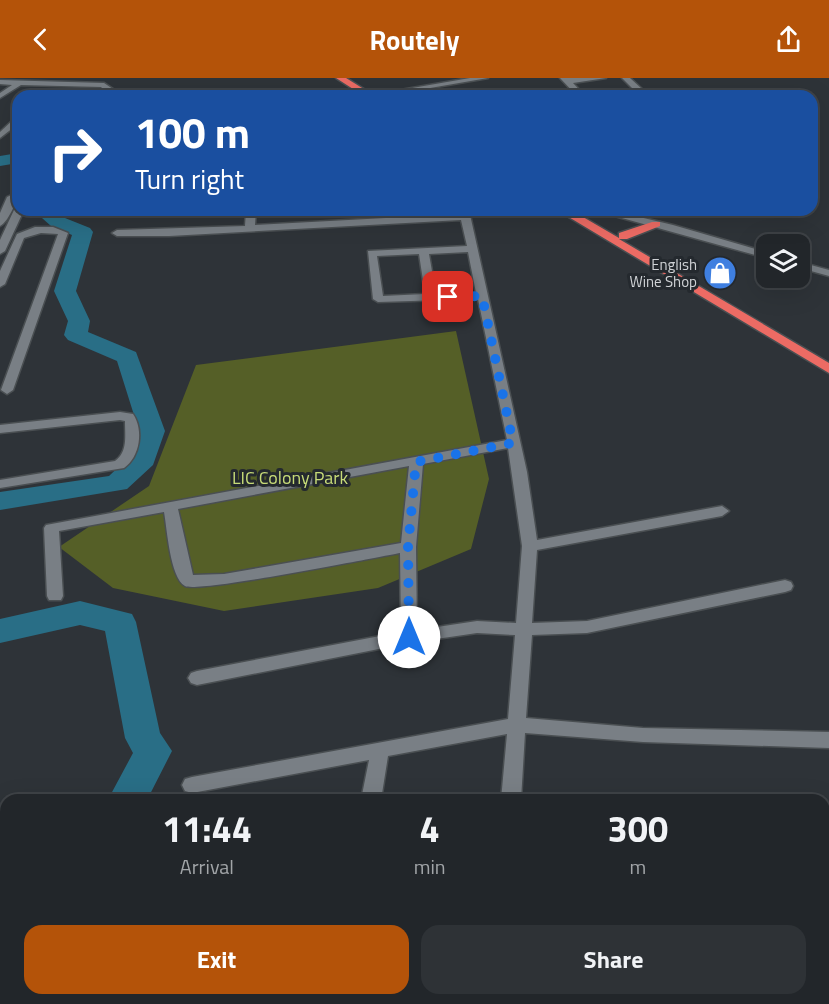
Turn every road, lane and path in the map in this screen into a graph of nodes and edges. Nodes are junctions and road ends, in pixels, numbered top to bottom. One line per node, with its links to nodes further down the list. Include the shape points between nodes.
1 (340, 78): 14 (highway)
2 (354, 78): 15 (highway)
3 (484, 78): 8 (street)
4 (602, 78): 6 (street)
5 (626, 78): 12 (street)
6 (567, 79)
7 (21, 80): 9 (street); 10 (street); 17 (street)
8 (448, 81): 16 (street)
9 (0, 82)
10 (59, 84): 11 (street); 13 (street)
11 (105, 88)
12 (638, 89)
13 (52, 90)
14 (360, 90)
15 (374, 90)
16 (406, 90)
17 (0, 96)
18 (12, 203): 26 (street)
19 (16, 216): 31 (street)
20 (251, 216): 28 (street)
21 (424, 216): 28 (street)
22 (465, 216): 32 (street)
23 (573, 216): 41 (highway)
24 (588, 216): 30 (highway)
25 (623, 216): 27 (street)
26 (1, 220)
27 (656, 224): 30 (highway); 34 (street)
28 (250, 229): 29 (street)
29 (117, 233)
30 (623, 236): 40 (highway)
31 (2, 244)
32 (471, 249): 33 (street); 38 (street)
33 (423, 250): 39 (street); 39 (street, via 372,253 378,299)
34 (756, 252)
35 (810, 268): 36 (street)
36 (829, 273)
37 (0, 284): 42 (street, via 20,236 33,231 63,233)
38 (482, 296): 39 (street); 44 (street)
39 (431, 297)
40 (829, 357)
41 (829, 369)
42 (8, 390)
43 (0, 429): 46 (street, via 120,416 131,421 131,453 118,465)
44 (513, 443): 45 (street); 49 (street)
45 (416, 462): 47 (street); 50 (street)
46 (0, 483)
47 (170, 506): 50 (street, via 182,568 190,582); 52 (street, via 51,528)
48 (722, 511): 49 (street)
49 (530, 546): 53 (street)
50 (408, 547): 54 (street)
51 (785, 586): 53 (street, via 587,627)
52 (55, 596)
53 (524, 629): 54 (street, via 477,627); 56 (street)
54 (409, 637): 55 (street)
55 (197, 678)
56 (517, 725): 57 (street, via 643,735); 58 (street); 61 (street)
57 (829, 740)
58 (380, 749): 59 (street); 60 (street)
59 (192, 785)
60 (372, 794)
61 (512, 794)

